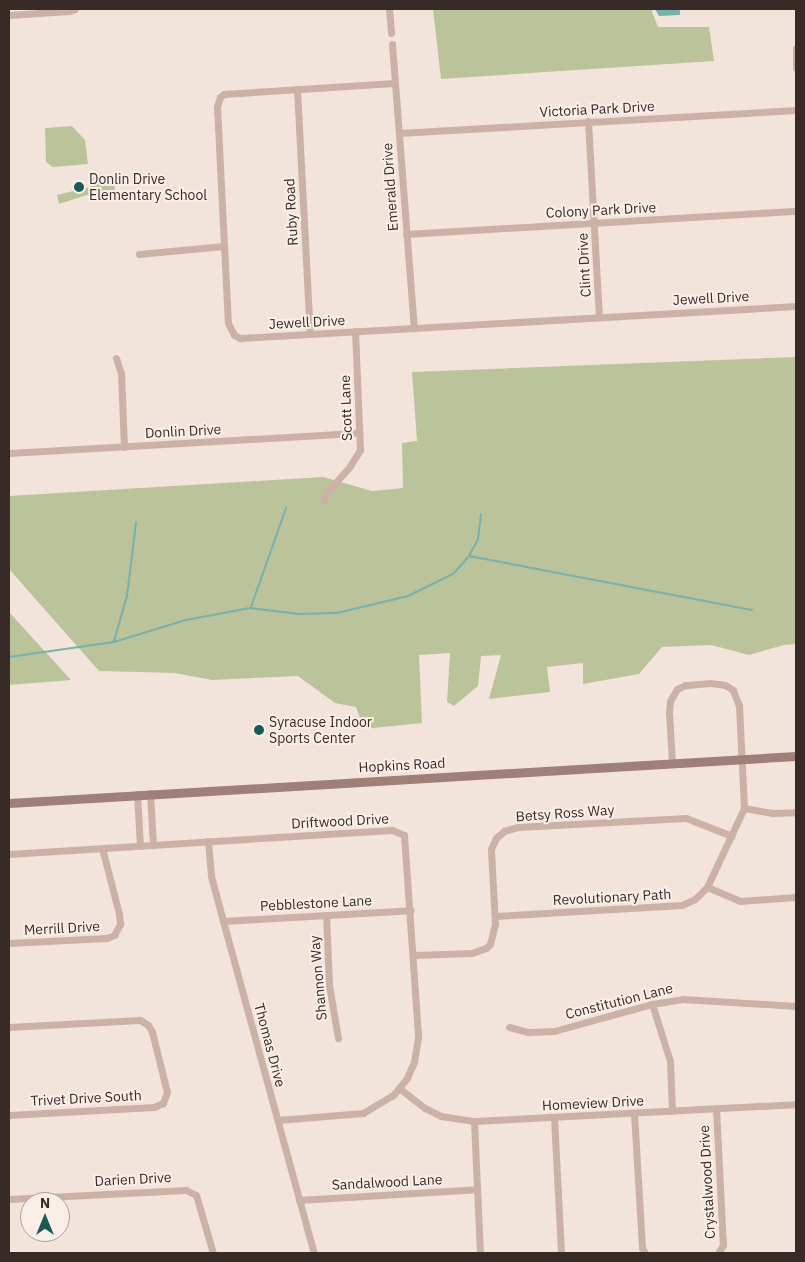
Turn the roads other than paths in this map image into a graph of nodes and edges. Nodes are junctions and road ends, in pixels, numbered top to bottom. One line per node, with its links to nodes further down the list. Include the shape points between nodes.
1 (74, 9): 3 (street)
2 (389, 9): 5 (street)
3 (18, 12): 4 (street)
4 (9, 15)
5 (391, 33)
6 (392, 44): 9 (street, Emerald Drive)
7 (796, 48): 8 (street)
8 (796, 68)
9 (394, 83): 10 (street, Jewell Drive); 13 (street, Emerald Drive)
10 (297, 89): 17 (street, Jewell Drive, via 224,94 218,103); 23 (street, Ruby Road)
11 (796, 110): 12 (street, Victoria Park Drive)
12 (588, 122): 13 (street, Victoria Park Drive); 15 (street, Clint Drive)
13 (399, 133): 16 (street, Emerald Drive)
14 (796, 211): 15 (street, Colony Park Drive)
15 (594, 223): 16 (street, Colony Park Drive); 20 (street, Clint Drive)
16 (406, 234): 21 (street, Emerald Drive)
17 (224, 246): 18 (street); 23 (street, Jewell Drive, via 228,323 234,335 240,338)
18 (139, 254)
19 (796, 306): 20 (street, Jewell Drive)
20 (599, 317): 21 (street, Jewell Drive)
21 (414, 328): 22 (street, Jewell Drive)
22 (355, 332): 23 (street, Jewell Drive); 25 (street, Scott Lane)
23 (310, 334)
24 (116, 358): 26 (street, via 121,373)
25 (359, 433): 26 (street, Donlin Drive); 28 (street, Scott Lane, via 358,456 326,493)
26 (124, 447): 27 (street, Donlin Drive)
27 (9, 453)
28 (324, 501)
29 (796, 756): 30 (street, Hopkins Road)
30 (742, 759): 31 (street, Hopkins Road); 31 (street, Revolutionary Path, via 740,706 736,694 726,685 710,683 684,685 677,689 670,701); 35 (street, Revolutionary Path)
31 (672, 762): 32 (street, Hopkins Road)
32 (150, 793): 33 (street, Hopkins Road); 39 (street)
33 (137, 794): 34 (street, Hopkins Road); 40 (street)
34 (9, 803)
35 (744, 808): 36 (street, via 773,813); 37 (street, Revolutionary Path)
36 (796, 812)
37 (732, 836): 43 (street, Revolutionary Path); 47 (street, Betsy Ross Way, via 686,818 518,827 504,831 491,849)
38 (208, 841): 39 (street, Driftwood Drive); 45 (street, Driftwood Drive, via 400,832 407,843); 48 (street, Thomas Drive, via 211,876)
39 (153, 845): 40 (street, Driftwood Drive)
40 (140, 846): 41 (street, Driftwood Drive)
41 (102, 848): 42 (street, Driftwood Drive); 49 (street, Merrill Drive, via 119,914 120,924 114,936)
42 (9, 854)
43 (707, 887): 44 (street, via 740,901); 47 (street, Revolutionary Path, via 695,899 682,905)
44 (796, 897)
45 (411, 910): 46 (street, Pebblestone Lane); 50 (street, Driftwood Drive)
46 (326, 915): 48 (street, Pebblestone Lane); 55 (street, Shannon Way, via 329,985)
47 (495, 916): 50 (street, Betsy Ross Way, via 490,944 479,951)
48 (223, 921): 63 (street, Thomas Drive)
49 (9, 943)
50 (414, 956): 56 (street, Driftwood Drive, via 417,1047 414,1062)
51 (652, 1004): 52 (street, Constitution Lane, via 683,999); 54 (street, Constitution Lane, via 554,1030 528,1032); 59 (street, via 670,1061)
52 (796, 1006)
53 (9, 1027): 61 (street, Trivet Drive South, via 130,1019 145,1022 152,1032 167,1092 163,1104 154,1107)
54 (509, 1027)
55 (338, 1038)
56 (400, 1088): 63 (street, Driftwood Drive, via 363,1114); 64 (street, Homeview Drive, via 441,1116)
57 (796, 1104): 58 (street, Homeview Drive)
58 (716, 1108): 59 (street, Homeview Drive); 73 (street, Crystalwood Drive, via 723,1245)
59 (672, 1111): 60 (street, Homeview Drive)
60 (634, 1113): 62 (street, Homeview Drive); 72 (street, via 642,1248)
61 (9, 1115)
62 (554, 1118): 64 (street, Homeview Drive); 71 (street)
63 (278, 1120): 67 (street, Thomas Drive)
64 (474, 1121): 65 (street)
65 (477, 1189): 67 (street, Sandalwood Lane); 70 (street)
66 (9, 1199): 68 (street, Darien Drive, via 186,1190 196,1195)
67 (299, 1200): 69 (street, Thomas Drive)
68 (212, 1253)
69 (314, 1253)
70 (480, 1253)
71 (561, 1253)
72 (645, 1253)
73 (718, 1253)

